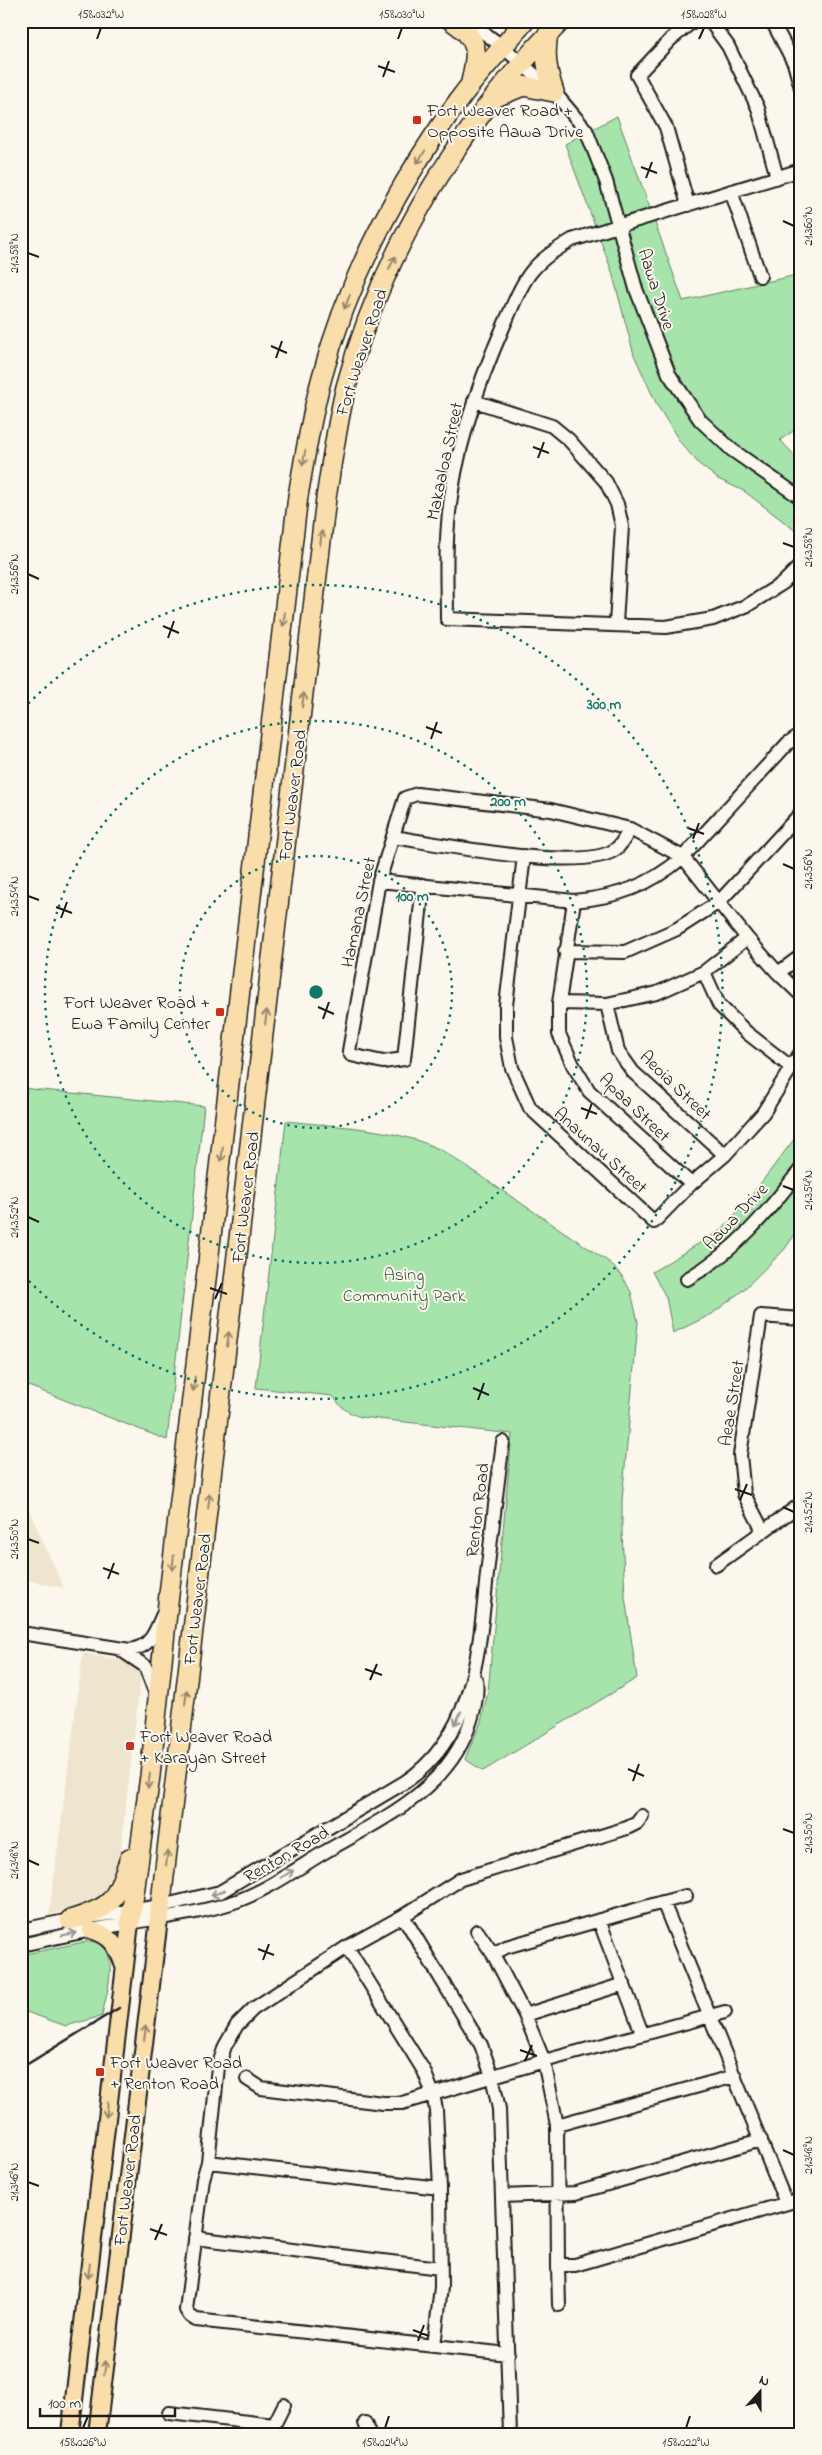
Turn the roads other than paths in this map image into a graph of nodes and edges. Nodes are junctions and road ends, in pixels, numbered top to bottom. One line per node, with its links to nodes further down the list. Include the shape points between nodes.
1 (452, 21): 11 (highway, via 471,36 476,45)
2 (457, 21): 8 (street, Aawa Drive, via 483,32)
3 (525, 21): 8 (highway, Fort Weaver Road)
4 (693, 21): 18 (street, via 637,75 666,126)
5 (710, 21): 16 (street, via 728,46 758,108)
6 (772, 21): 9 (street)
7 (554, 27): 10 (highway, Fort Weaver Road); 13 (highway, via 545,50 545,65)
8 (503, 47): 10 (street, Aawa Drive); 11 (highway, Fort Weaver Road)
9 (798, 62): 12 (street)
10 (521, 63): 13 (street, Aawa Drive); 14 (highway, Fort Weaver Road)
11 (471, 85): 55 (highway, Fort Weaver Road, one-way to 55, via 438,130 387,215 345,307 322,376 308,433)
12 (801, 88)
13 (554, 92): 14 (highway, via 523,86); 19 (street, Aawa Drive, via 586,130)
14 (493, 99): 64 (highway, Fort Weaver Road, one-way to 14, via 256,1107 326,498 346,386 389,268 435,183)
15 (801, 170): 16 (street, Makaaloa Street)
16 (777, 177): 17 (street, Makaaloa Street)
17 (731, 191): 18 (street, Makaaloa Street); 20 (street)
18 (688, 205): 19 (street, Makaaloa Street)
19 (618, 225): 21 (street, Makaaloa Street, via 572,240 549,253 530,273); 22 (street, Aawa Drive, via 653,335 669,374 682,394 700,420 732,450)
20 (760, 276)
21 (474, 401): 24 (street, via 552,426 569,440 606,482 617,504 622,526); 24 (street, Makaaloa Street, via 455,476 448,523 447,619)
22 (801, 498)
23 (801, 565): 24 (street, Makaaloa Street, via 783,583 748,605 713,619 666,627)
24 (616, 624)
25 (801, 734): 30 (street, via 788,743)
26 (801, 813): 35 (street)
27 (630, 829): 28 (street, Hamana Street, via 551,810 417,794 405,798); 29 (street, via 617,849 597,856 572,860); 30 (street, Hamana Street)
28 (393, 837): 29 (street); 31 (street, Hamana Street)
29 (524, 856): 33 (street, Anaunau Street)
30 (683, 857): 34 (street, via 646,884 605,898); 35 (street, Hamana Street)
31 (379, 881): 32 (street); 32 (street, Hamana Street, via 349,1051 360,1058 383,1062 404,1059)
32 (423, 886): 33 (street)
33 (521, 896): 34 (street); 48 (street, Anaunau Street, via 513,944 506,1038 512,1068 530,1108 654,1222)
34 (574, 901): 37 (street, Apaa Street)
35 (718, 902): 36 (street, Hamana Street); 37 (street, via 677,929 626,952)
36 (747, 938): 39 (street); 40 (street, Hamana Street)
37 (566, 950): 42 (street, Apaa Street)
38 (801, 956): 40 (street)
39 (704, 972): 43 (street, via 657,993); 45 (street, via 720,1005 746,1032)
40 (778, 973): 41 (street, Hamana Street)
41 (801, 995)
42 (559, 1003): 43 (street); 48 (street, Apaa Street, via 559,1034 589,1091)
43 (607, 1004): 46 (street, Aeoia Street, via 618,1051 633,1072)
44 (801, 1052): 45 (street)
45 (792, 1068): 46 (street, via 763,1113)
46 (724, 1155): 48 (street)
47 (801, 1169): 49 (street, Aawa Drive, via 763,1219 715,1263)
48 (691, 1184)
49 (687, 1279)
50 (801, 1319): 53 (street, Aeae Street, via 761,1316 740,1455 744,1494)
51 (502, 1442): 58 (street, Renton Road)
52 (801, 1504): 53 (street)
53 (763, 1531): 54 (street)
54 (716, 1566)
55 (168, 1603): 57 (street, via 151,1640 135,1649); 59 (highway, Fort Weaver Road)
56 (21, 1633): 57 (street)
57 (121, 1650): 59 (street, via 145,1666)
58 (475, 1672): 64 (street, Renton Road, one-way to 64, via 449,1736 413,1777 228,1888); 64 (street, Renton Road, one-way to 58, via 235,1902 250,1896 418,1795 446,1767 468,1731 476,1702)
59 (158, 1702): 61 (highway, Fort Weaver Road, one-way to 61)
60 (642, 1816): 65 (street, via 627,1828 461,1879)
61 (141, 1840): 64 (highway, via 144,1858 142,1889); 66 (highway, Fort Weaver Road); 67 (highway, via 131,1854 122,1883 111,1902 98,1911)
62 (686, 1896): 63 (street)
63 (663, 1902): 68 (street); 79 (street)
64 (157, 1911): 66 (street, Renton Road); 105 (main road, Fort Weaver Road, one-way to 64)
65 (403, 1916): 73 (street); 82 (street, via 480,2045)
66 (131, 1917): 67 (street, Renton Road); 70 (street, Renton Road); 75 (main road, Fort Weaver Road)
67 (70, 1920): 69 (street, Renton Road)
68 (600, 1920): 74 (street, via 506,1947); 76 (street)
69 (21, 1930)
70 (91, 1930): 72 (street, Renton Road, one-way to 70); 75 (main road, via 111,1939)
71 (476, 1931): 74 (street)
72 (21, 1945)
73 (347, 1947): 85 (street, via 424,2071); 88 (street, via 253,2009 237,2026 225,2046 218,2068)
74 (493, 1954): 78 (street)
75 (125, 1967): 104 (main road, Fort Weaver Road, one-way to 104)
76 (624, 1984): 78 (street); 80 (street)
77 (725, 2012): 79 (street)
78 (525, 2015): 81 (street)
79 (710, 2015): 80 (street); 83 (street)
80 (642, 2033): 81 (street)
81 (544, 2061): 82 (street); 86 (street)
82 (492, 2076): 85 (street); 91 (street, via 499,2108)
83 (735, 2076): 86 (street); 87 (street)
84 (247, 2079): 85 (street, via 261,2088 383,2103 402,2103)
85 (433, 2094): 89 (street)
86 (557, 2125): 90 (street)
87 (761, 2140): 90 (street, via 576,2193); 93 (street)
88 (208, 2162): 89 (street); 94 (street)
89 (440, 2188): 96 (street)
90 (559, 2194): 91 (street); 95 (street)
91 (503, 2196): 99 (street)
92 (801, 2199): 93 (street)
93 (786, 2203): 95 (street, via 575,2265)
94 (195, 2238): 96 (street); 98 (street, via 186,2310 196,2320)
95 (558, 2265): 97 (street)
96 (440, 2268): 98 (street)
97 (559, 2305)
98 (434, 2346): 99 (street)
99 (508, 2354): 103 (street)
100 (284, 2405): 102 (street)
101 (169, 2413): 102 (street)
102 (273, 2429)
103 (510, 2429)
104 (70, 2434)
105 (97, 2434)

